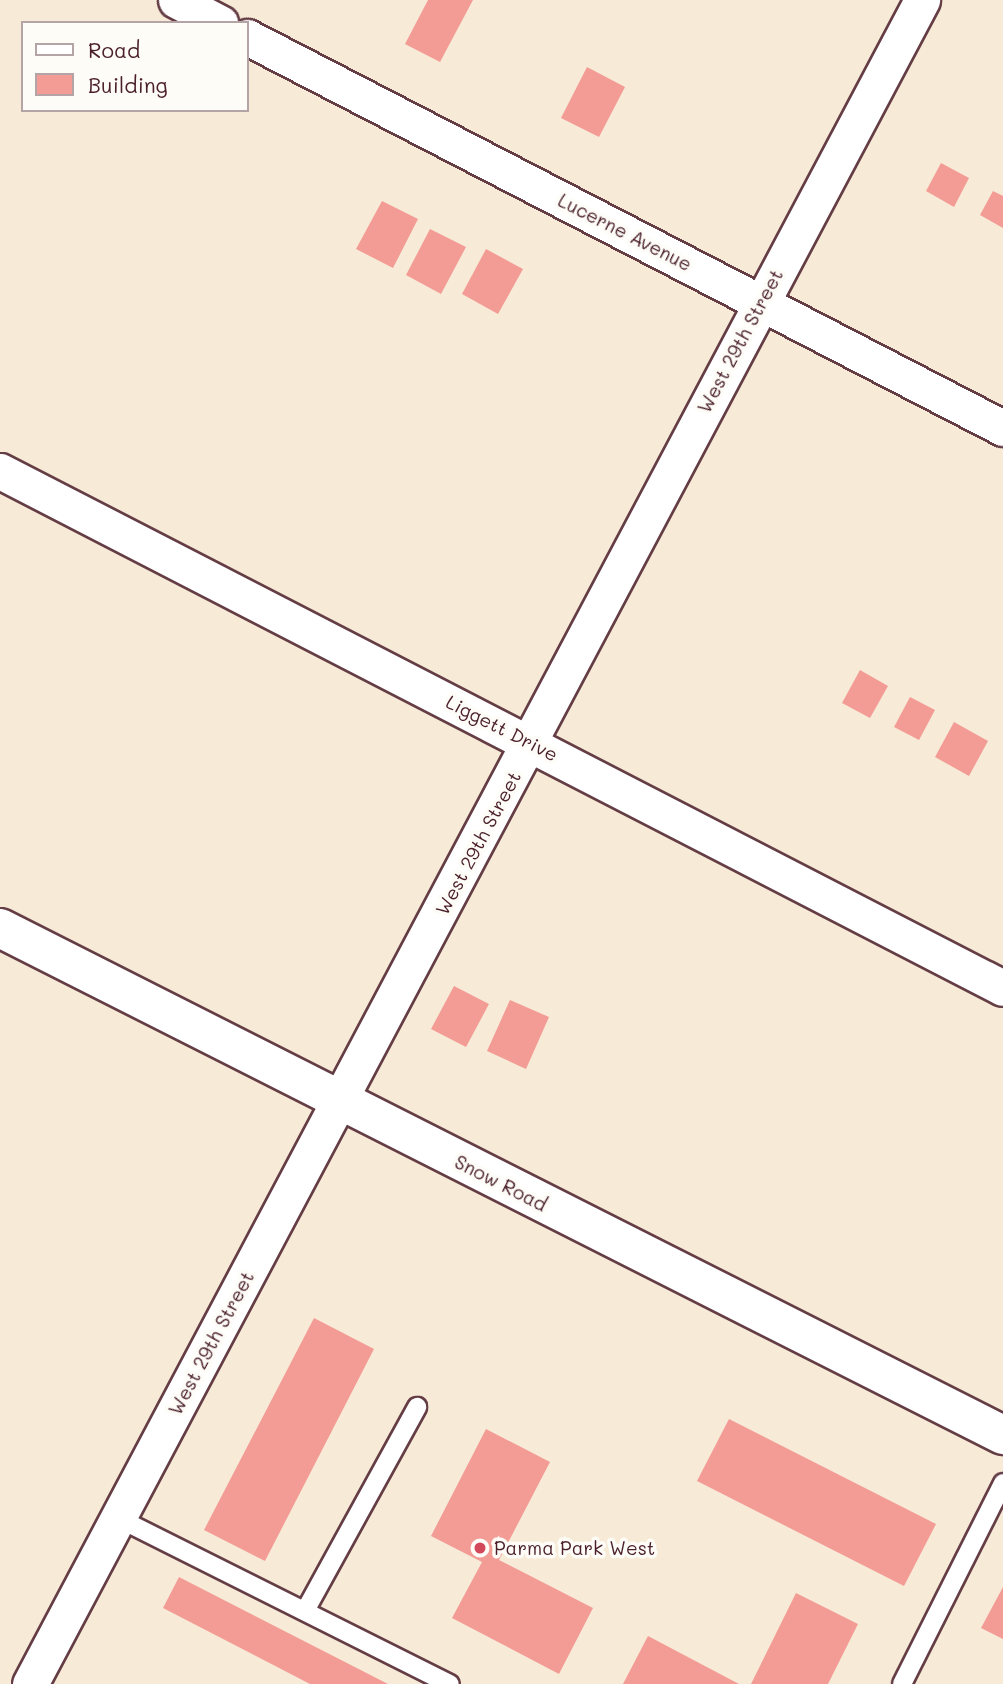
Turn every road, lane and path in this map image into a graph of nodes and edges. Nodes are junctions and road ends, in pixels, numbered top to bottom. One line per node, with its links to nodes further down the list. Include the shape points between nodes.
1 (176, 0): 3 (street)
2 (922, 0): 5 (street, West 29th Street)
3 (216, 21)
4 (248, 38): 5 (street, Lucerne Avenue)
5 (762, 305): 6 (street, Lucerne Avenue); 8 (street, West 29th Street)
6 (1003, 428)
7 (0, 471): 8 (street, Liggett Drive)
8 (531, 742): 10 (street, Liggett Drive); 11 (street, West 29th Street)
9 (0, 928): 11 (main road, Snow Road)
10 (1003, 988)
11 (340, 1102): 13 (main road, Snow Road); 15 (street, West 29th Street)
12 (417, 1407): 16 (lane)
13 (1003, 1435)
14 (1003, 1483): 19 (lane)
15 (118, 1518): 16 (lane); 17 (street, West 29th Street)
16 (305, 1611): 18 (lane)
17 (30, 1684)
18 (450, 1684)
19 (902, 1684)

